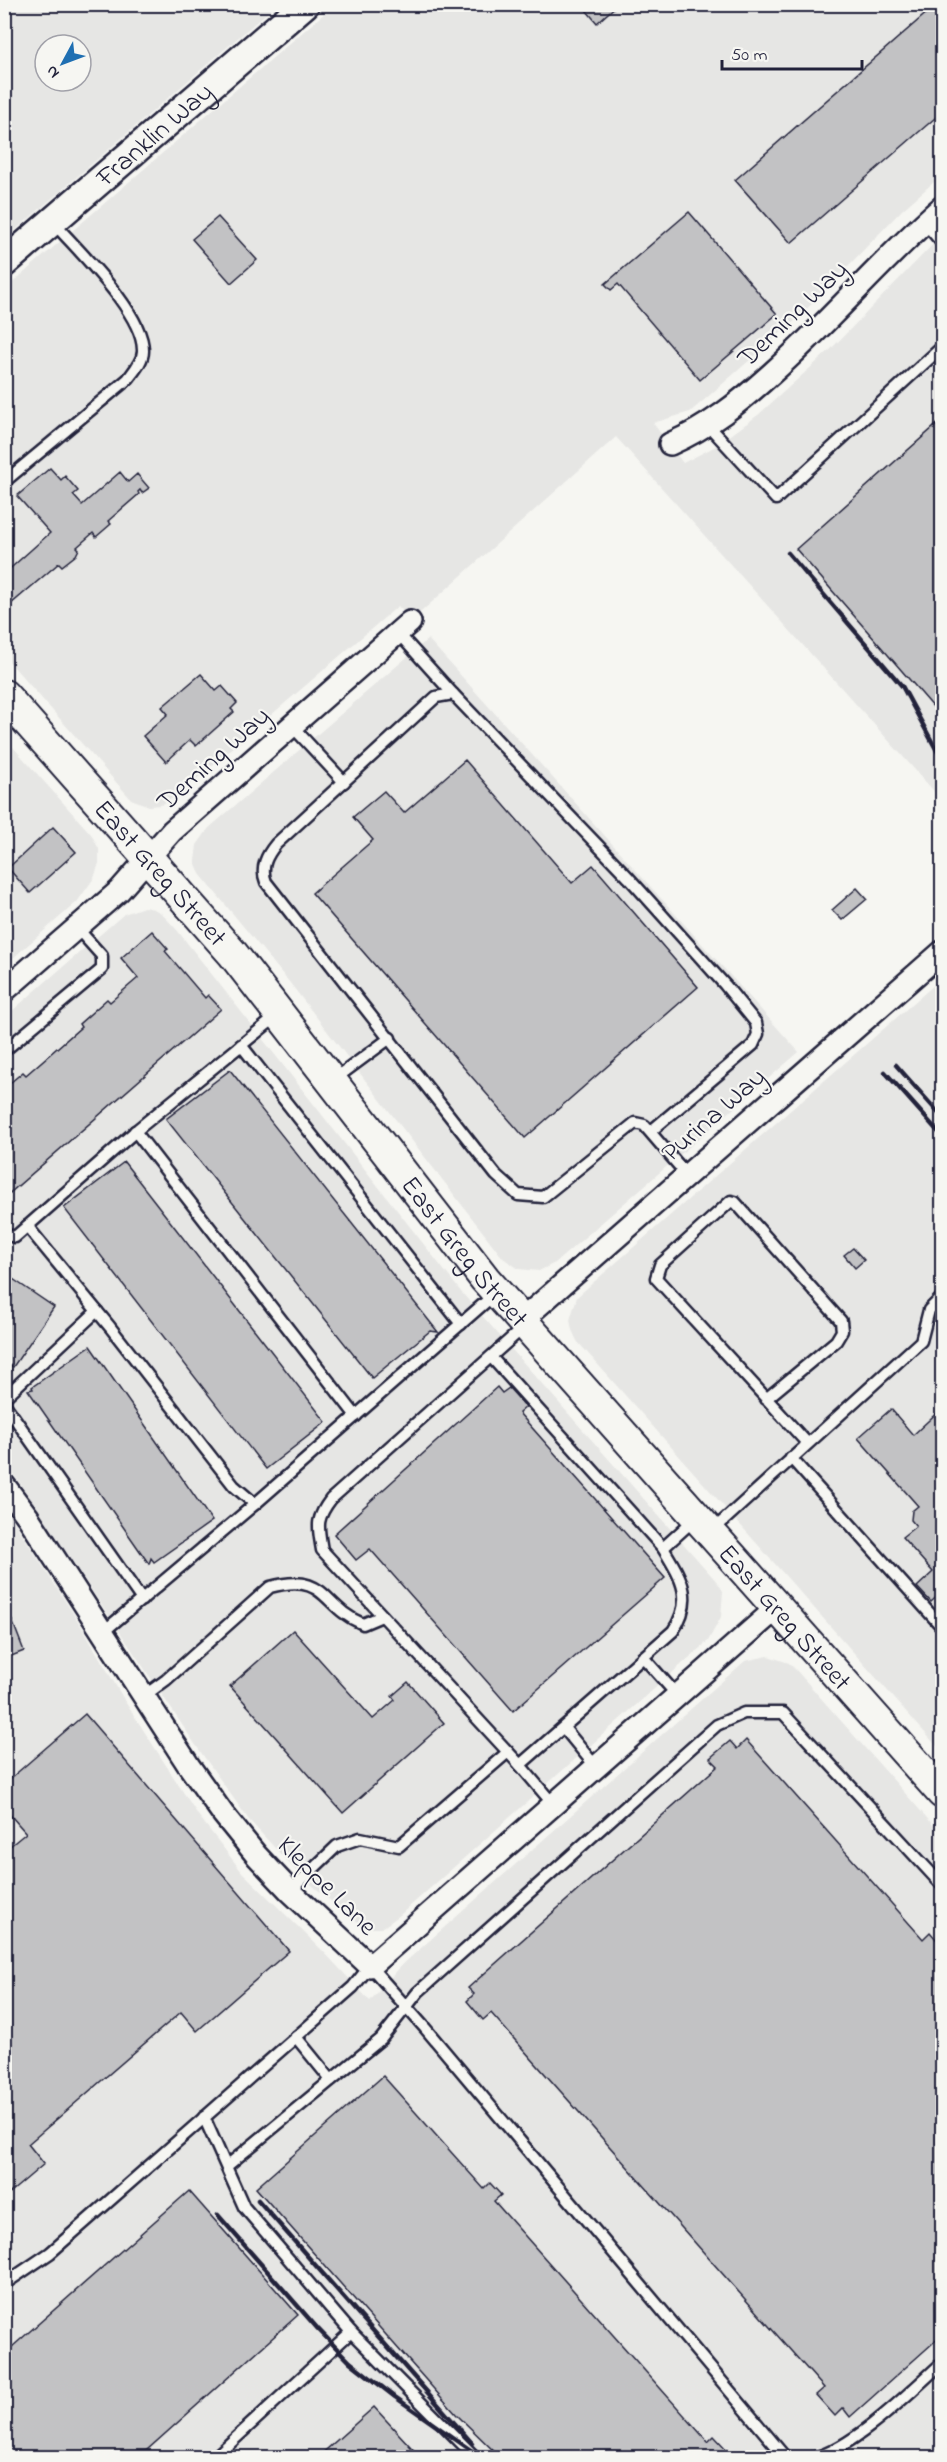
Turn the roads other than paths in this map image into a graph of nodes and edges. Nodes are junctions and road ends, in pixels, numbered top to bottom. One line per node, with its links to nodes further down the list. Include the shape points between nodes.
1 (305, 4): 3 (street, Franklin Way)
2 (942, 207): 4 (street, Deming Way)
3 (52, 222): 6 (street, Franklin Way); 10 (lane, via 131,312 141,334 143,352 128,379)
4 (925, 223): 5 (lane); 8 (street, Deming Way, via 787,361)
5 (942, 243)
6 (4, 263)
7 (942, 347): 8 (lane, via 776,499)
8 (708, 426): 9 (street, Deming Way)
9 (670, 444)
10 (4, 482)
11 (404, 627): 12 (lane); 14 (street, Deming Way)
12 (453, 694): 15 (lane, via 436,697); 26 (lane, via 629,878 756,1023 758,1034 753,1045)
13 (4, 695): 16 (main road, East Greg Street)
14 (292, 726): 15 (lane); 16 (street, Deming Way, via 172,831)
15 (344, 782): 21 (lane, via 276,844 264,865 264,878)
16 (149, 859): 17 (street, Deming Way); 20 (main road, East Greg Street)
17 (77, 927): 19 (street, Deming Way); 23 (lane, via 102,956 102,969)
18 (942, 952): 27 (street, Purina Way)
19 (4, 991)
20 (279, 1013): 22 (lane); 24 (main road, East Greg Street)
21 (390, 1038): 24 (lane); 26 (lane, via 496,1175 518,1195 543,1197 635,1123)
22 (241, 1045): 25 (lane); 34 (lane)
23 (4, 1051)
24 (332, 1081): 30 (main road, East Greg Street)
25 (135, 1131): 28 (lane); 38 (lane)
26 (650, 1132): 27 (lane)
27 (687, 1175): 33 (street, Purina Way)
28 (27, 1227): 29 (lane, via 15,1237); 32 (lane)
29 (4, 1234)
30 (497, 1292): 33 (main road, East Greg Street); 34 (lane)
31 (942, 1297): 39 (lane, via 928,1310 921,1341)
32 (97, 1311): 37 (lane); 42 (lane, via 234,1486)
33 (524, 1322): 35 (lane); 43 (main road, East Greg Street)
34 (461, 1324): 38 (lane)
35 (491, 1357): 44 (lane); 47 (lane, via 321,1512 318,1524 322,1550)
36 (766, 1399): 36 (lane, via 656,1278 660,1264 731,1201 841,1321 842,1331 836,1341); 39 (lane)
37 (4, 1401): 45 (lane)
38 (356, 1416): 42 (lane)
39 (807, 1443): 40 (lane)
40 (791, 1458): 43 (lane); 48 (lane)
41 (4, 1485): 49 (street, Kleppe Lane)
42 (255, 1504): 45 (lane)
43 (704, 1525): 44 (lane); 46 (main road, East Greg Street)
44 (663, 1548): 50 (lane, via 682,1579 685,1600 681,1619 673,1631)
45 (142, 1600): 49 (lane)
46 (777, 1608): 51 (street, Kleppe Lane); 57 (main road, East Greg Street)
47 (382, 1616): 52 (lane, via 363,1624 350,1619 310,1584 291,1581 270,1587); 54 (lane)
48 (942, 1628)
49 (103, 1632): 52 (street, Kleppe Lane)
50 (643, 1657): 51 (lane); 53 (lane)
51 (677, 1695): 56 (street, Kleppe Lane)
52 (144, 1696): 60 (street, Kleppe Lane, via 223,1814)
53 (564, 1728): 55 (lane); 56 (lane)
54 (508, 1752): 55 (lane); 60 (lane, via 399,1846 360,1838 337,1846)
55 (520, 1765): 58 (lane)
56 (596, 1767): 58 (street, Kleppe Lane)
57 (942, 1793)
58 (553, 1804): 61 (street, Kleppe Lane)
59 (942, 1886): 62 (lane, via 783,1713 744,1713 717,1725)
60 (290, 1891): 61 (street, Kleppe Lane)
61 (370, 1966): 62 (lane); 63 (lane, via 353,1987)
62 (405, 2006): 64 (lane, via 381,2040); 72 (lane)
63 (296, 2037): 64 (lane); 65 (lane)
64 (331, 2080): 66 (lane)
65 (204, 2117): 66 (lane); 67 (lane, via 50,2253)
66 (227, 2166): 68 (lane, via 244,2207)
67 (4, 2284)
68 (351, 2332): 70 (lane); 71 (lane)
69 (942, 2363): 73 (lane, via 882,2417 828,2454)
70 (214, 2457)
71 (476, 2457)
72 (786, 2457)
73 (813, 2457)

